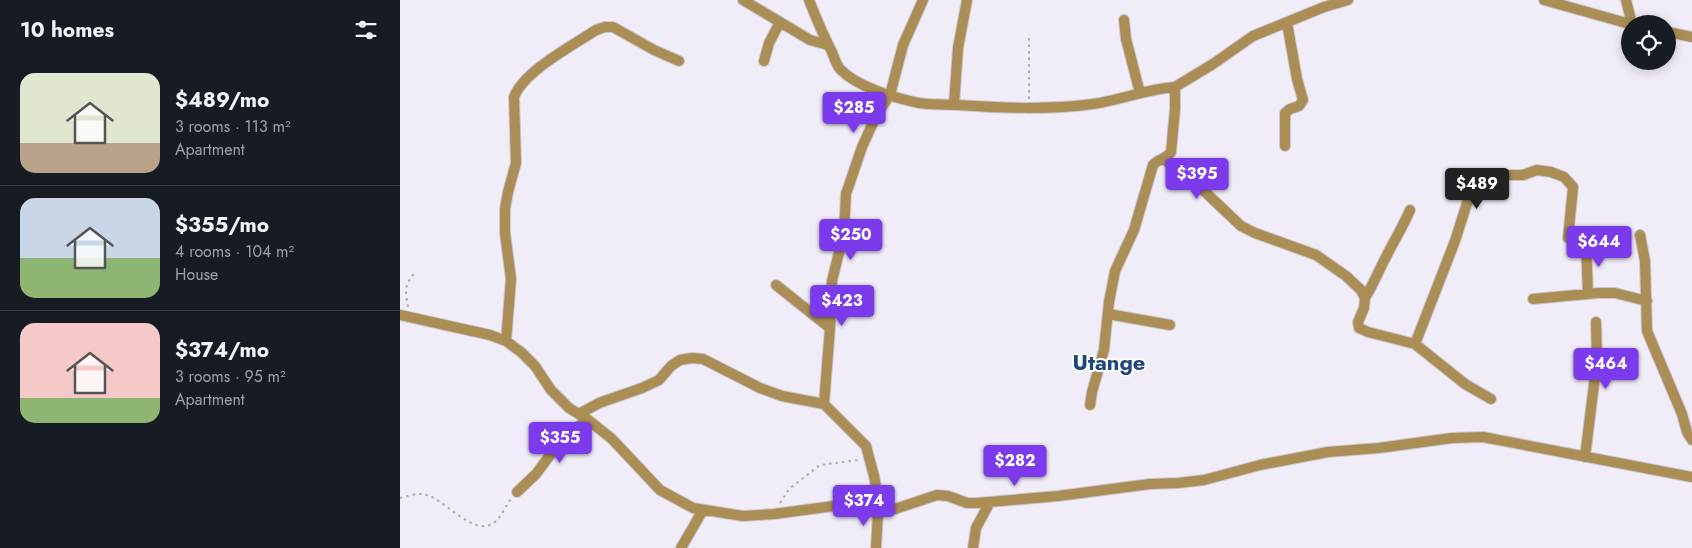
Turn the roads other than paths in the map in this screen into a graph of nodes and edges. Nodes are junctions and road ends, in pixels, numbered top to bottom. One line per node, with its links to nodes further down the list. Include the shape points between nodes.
1 (743, 0): 11 (street)
2 (809, 0): 15 (street)
3 (922, 0): 20 (street, via 903,45)
4 (967, 0): 21 (street, via 958,48)
5 (1544, 0): 10 (street)
6 (1626, 0): 8 (street)
7 (1342, 1): 12 (street)
8 (1629, 15)
9 (1124, 20): 19 (street)
10 (1621, 21)
11 (780, 22): 15 (street, via 810,40); 17 (street)
12 (1288, 23): 18 (street, via 1253,36); 22 (street, via 1303,100 1299,106 1285,113)
13 (1676, 34): 14 (street)
14 (1692, 37)
15 (828, 45): 20 (street, via 839,68 854,80)
16 (679, 61): 38 (street, via 605,27 532,73 517,89 514,98 516,163 504,209 510,279)
17 (764, 61)
18 (1175, 87): 19 (street); 23 (street, via 1171,152)
19 (1140, 94): 21 (street, via 1093,104 992,108)
20 (890, 95): 21 (street, via 918,103); 37 (street, via 862,147 846,194 844,232 832,281)
21 (954, 105)
22 (1285, 146)
23 (1163, 159): 30 (street, via 1185,173 1241,226 1316,255 1346,276); 33 (street, via 1153,165 1134,230 1115,271)
24 (1410, 210): 30 (street)
25 (1640, 235): 32 (street)
26 (1568, 238): 39 (street, via 1573,187 1564,177 1538,170 1523,175 1480,175 1475,178 1455,241)
27 (1586, 243): 29 (street)
28 (776, 285): 37 (street)
29 (1588, 294): 31 (street); 32 (street, via 1615,293)
30 (1365, 298): 39 (street, via 1359,328)
31 (1532, 299)
32 (1647, 301): 44 (street, via 1648,331)
33 (1108, 314): 36 (street); 42 (street, via 1104,350)
34 (405, 316): 38 (street)
35 (1596, 322): 45 (street, via 1597,360)
36 (1170, 325)
37 (830, 328): 41 (street)
38 (506, 341): 43 (street, via 535,366 551,390 569,408)
39 (1414, 344): 40 (street, via 1465,384)
40 (1491, 399)
41 (824, 404): 43 (street, via 782,396 703,359 692,358 671,366 659,380 599,403); 49 (street, via 866,446)
42 (1090, 405)
43 (583, 416): 47 (street, via 536,474); 50 (street, via 612,439 660,490 693,508)
44 (1692, 440)
45 (1585, 457): 46 (street); 48 (street, via 1483,438 1452,438 1328,452 1204,480)
46 (1692, 478)
47 (517, 492)
48 (990, 502): 49 (street, via 967,503 937,495 895,509); 53 (street, via 976,528)
49 (877, 505): 50 (street, via 834,506 743,516); 52 (street)
50 (704, 510): 51 (street)
51 (681, 548)
52 (876, 548)
53 (973, 548)

